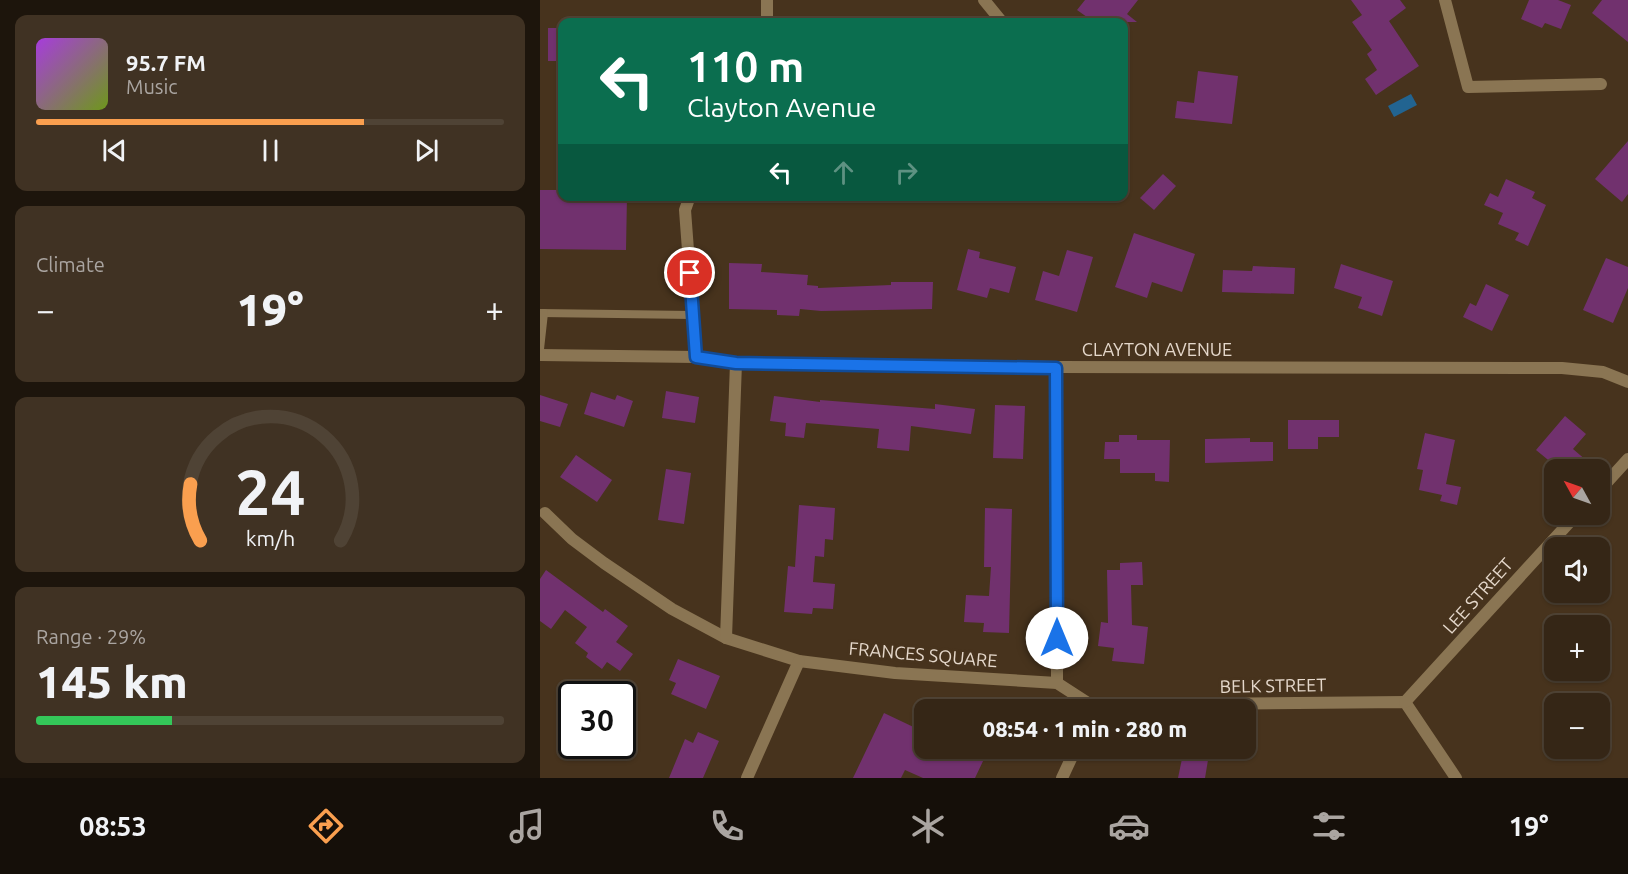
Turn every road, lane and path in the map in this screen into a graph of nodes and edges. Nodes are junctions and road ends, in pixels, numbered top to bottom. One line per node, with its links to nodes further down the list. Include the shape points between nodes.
1 (767, 0): 4 (street)
2 (984, 0): 5 (street)
3 (1445, 0): 6 (street, via 1468,87)
4 (766, 18)
5 (999, 18)
6 (1601, 84)
7 (688, 201): 9 (street, via 685,210)
8 (542, 313): 9 (lane); 10 (lane)
9 (693, 315): 12 (street)
10 (540, 350)
11 (540, 355): 12 (street, CLAYTON AVENUE)
12 (696, 357): 13 (street, CLAYTON AVENUE)
13 (736, 363): 14 (street, CLAYTON AVENUE); 20 (street)
14 (1056, 368): 15 (street, CLAYTON AVENUE, via 1562,368 1603,372); 22 (street)
15 (1628, 382)
16 (1628, 459): 17 (street)
17 (1610, 479)
18 (545, 513): 20 (street, FRANCES SQUARE, via 604,563 672,609)
19 (1567, 525): 24 (street, LEE STREET)
20 (726, 638): 21 (street, FRANCES SQUARE)
21 (799, 661): 22 (street, FRANCES SQUARE, via 895,673); 27 (street)
22 (1057, 683): 23 (street, BELK STREET)
23 (1079, 699)
24 (1405, 702): 25 (street, BELK STREET); 29 (street)
25 (1256, 704)
26 (1071, 759): 28 (street)
27 (747, 778)
28 (1062, 778)
29 (1456, 778)

